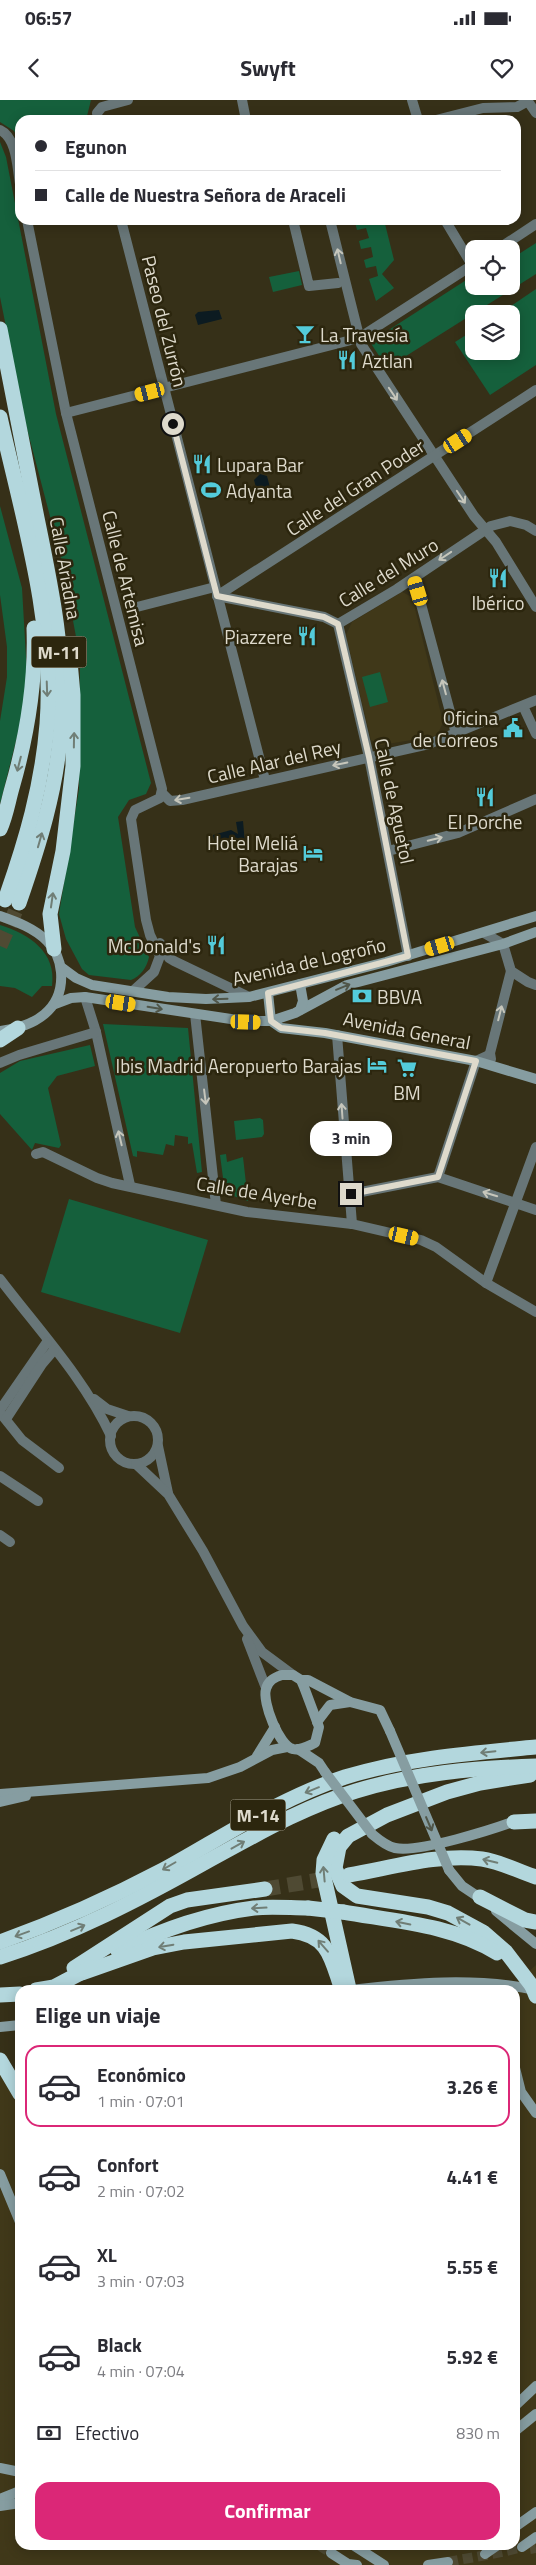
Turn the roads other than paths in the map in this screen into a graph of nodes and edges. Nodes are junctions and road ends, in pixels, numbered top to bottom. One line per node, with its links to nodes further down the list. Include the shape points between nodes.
1 (128, 100): 5 (street)
2 (242, 100): 8 (street)
3 (412, 100): 9 (street)
4 (528, 100): 6 (street); 10 (street, via 517,107 483,108)
5 (108, 104): 7 (street)
6 (536, 113)
7 (97, 115)
8 (245, 115)
9 (416, 115)
10 (456, 115)
11 (0, 130): 12 (street, via 12,144)
12 (15, 159)
13 (536, 224): 19 (street)
14 (28, 225): 28 (street, Calle de Artemisa)
15 (122, 225): 25 (street, Paseo del Zurrón)
16 (294, 225): 22 (street, via 309,286)
17 (331, 225): 24 (street, one-way to 17)
18 (447, 225): 20 (street)
19 (512, 240)
20 (465, 253)
21 (465, 270): 24 (street)
22 (338, 283)
23 (0, 329): 27 (highway, Calle Ariadna / M-11)
24 (359, 338): 25 (street); 31 (street, one-way to 31)
25 (164, 388): 28 (street); 35 (street, Paseo del Zurrón)
26 (536, 390): 31 (street, Calle del Gran Poder)
27 (14, 400): 29 (highway, Calle Ariadna / M-11, one-way to 27, via 42,615 48,694 38,789 12,901 40,843 52,793 62,695 55,613); 55 (highway, one-way to 27, via 50,914 70,800 73,695 65,612)
28 (66, 413): 45 (street, Calle de Artemisa)
29 (0, 417)
30 (0, 422): 47 (highway, one-way to 47, via 33,617 34,651 28,719)
31 (434, 457): 32 (street, one-way to 32); 35 (street, Calle del Gran Poder)
32 (486, 529): 33 (street, Calle del Muro, via 510,521); 34 (street, Calle del Muro, one-way to 34); 36 (street)
33 (536, 531)
34 (414, 578): 38 (street, Calle del Muro); 41 (street, one-way to 34)
35 (216, 592): 37 (street, Calle del Muro); 38 (street, Calle del Muro, via 324,617); 44 (street, Paseo del Zurrón)
36 (536, 607)
37 (133, 608)
38 (338, 624): 43 (street, Calle de Aguetol)
39 (536, 700): 40 (street, Calle Alar del Rey)
40 (523, 706): 41 (street, Calle Alar del Rey); 42 (street)
41 (456, 734): 43 (street, Calle Alar del Rey, via 429,744)
42 (536, 734)
43 (369, 757): 44 (street, Calle Alar del Rey, one-way to 44); 48 (street, Calle de Aguetol)
44 (265, 780): 45 (street, Calle Alar del Rey, one-way to 45, via 182,800 170,801)
45 (162, 793): 51 (street, via 155,802 135,810 132,819)
46 (536, 800): 48 (street, one-way to 46, via 458,833)
47 (0, 829)
48 (388, 851): 56 (street, Calle de Aguetol)
49 (0, 916): 55 (street, via 28,926)
50 (536, 916): 53 (street, Avenida de Logroño)
51 (148, 928): 61 (street, via 160,956 159,965 149,979); 64 (street, via 169,958)
52 (536, 932): 54 (street, Avenida de Logroño)
53 (484, 933): 54 (street); 56 (street, Avenida de Logroño)
54 (503, 944): 58 (street); 66 (street, Avenida de Logroño, one-way to 54, via 347,985)
55 (54, 949): 57 (street)
56 (408, 956): 59 (street, Avenida de Logroño)
57 (61, 966): 61 (street, Avenida de Logroño, via 92,985); 65 (street, via 61,986)
58 (511, 971): 60 (street); 74 (street, one-way to 58)
59 (300, 984): 62 (street, Avenida de Logroño); 66 (street, via 303,1001)
60 (536, 985)
61 (133, 991): 64 (street, Avenida de Logroño, one-way to 61, via 189,999)
62 (268, 993): 64 (street, Avenida de Logroño); 68 (street)
63 (85, 997): 65 (street, Avenida de Logroño); 67 (street, Avenida de Logroño, one-way to 67); 71 (street)
64 (249, 997)
65 (55, 1004): 69 (street, via 43,1016)
66 (300, 1010): 68 (street, Avenida de Logroño)
67 (195, 1014): 68 (street, Avenida de Logroño, via 246,1022); 85 (street, one-way to 85)
68 (271, 1021): 72 (street, Avenida General, via 281,1028)
69 (18, 1028): 70 (street); 73 (highway)
70 (0, 1030)
71 (96, 1032): 76 (street); 82 (street, one-way to 71)
72 (337, 1035): 75 (street, Avenida General); 83 (street, one-way to 72)
73 (0, 1040)
74 (490, 1055): 75 (street); 77 (street)
75 (476, 1061): 77 (street, Avenida General); 81 (street)
76 (0, 1063)
77 (501, 1068): 78 (street, Avenida General)
78 (536, 1079)
79 (536, 1147): 84 (street)
80 (36, 1154): 82 (street, Calle de Ayerbe, via 43,1152 97,1178)
81 (438, 1177): 83 (street); 84 (street, one-way to 81)
82 (130, 1185): 85 (street, Calle de Ayerbe)
83 (351, 1194): 87 (street)
84 (516, 1203): 86 (street); 89 (street)
85 (216, 1205): 87 (street, Calle de Ayerbe, via 247,1212)
86 (536, 1210)
87 (352, 1224): 89 (street, Calle de Ayerbe, via 428,1242)
88 (0, 1279): 91 (street)
89 (486, 1284): 90 (street, Calle de Ayerbe)
90 (536, 1312)
91 (51, 1346): 92 (street); 93 (street); 95 (street, via 42,1364)
92 (87, 1394): 94 (street, via 107,1409); 96 (street)
93 (0, 1410)
94 (128, 1416): 96 (street, via 116,1423); 97 (street, via 136,1415 151,1422 158,1436)
95 (3, 1417): 99 (street, via 22,1440)
96 (110, 1436): 98 (street, via 118,1458)
97 (158, 1445): 98 (street, via 150,1458); 101 (street)
98 (136, 1464): 101 (street)
99 (59, 1468)
100 (0, 1476): 102 (street)
101 (168, 1494): 105 (street)
102 (38, 1501)
103 (0, 1535): 104 (street)
104 (10, 1542)
105 (243, 1626): 106 (street, via 262,1652); 107 (street)
106 (297, 1677): 107 (street, via 274,1677); 108 (street); 109 (street)
107 (266, 1688): 110 (street, via 265,1699)
108 (350, 1702): 109 (street, via 330,1705); 131 (street, one-way to 131, bridge, via 380,1710 449,1870 462,1886)
109 (317, 1722): 111 (street, via 319,1734)
110 (275, 1727): 112 (street); 115 (street)
111 (315, 1743): 114 (street); 116 (street)
112 (287, 1747): 114 (street); 115 (street)
113 (536, 1747): 133 (highway, M-14, one-way to 133, via 385,1766 345,1777 262,1813 87,1908)
114 (298, 1750): 116 (street)
115 (255, 1759): 119 (street, via 208,1778)
116 (319, 1763): 125 (street, bridge, via 372,1834 394,1848 410,1848 477,1834)
117 (536, 1766): 135 (highway, M-14, one-way to 117, via 94,1921 271,1827 355,1791 447,1772)
118 (536, 1774): 122 (highway, via 480,1783)
119 (38, 1792): 120 (street); 121 (street)
120 (0, 1794)
121 (0, 1802)
122 (411, 1805): 136 (highway, one-way to 122, via 506,1952 483,1932 448,1913 357,1896 338,1879 336,1857 348,1836); 141 (highway, one-way to 122, via 326,1885 324,1860 334,1839 354,1822 389,1808)
123 (536, 1814): 125 (street)
124 (536, 1821): 125 (highway)
125 (514, 1822)
126 (512, 1866): 127 (highway); 128 (highway, one-way to 128, via 456,1857); 129 (highway)
127 (536, 1869)
128 (349, 1875)
129 (536, 1877)
130 (265, 1889): 138 (highway, via 186,1900 170,1906)
131 (480, 1898): 132 (highway); 134 (street)
132 (536, 1922)
133 (0, 1942)
134 (536, 1944)
135 (0, 1957)
136 (513, 1963): 137 (highway, one-way to 137, bridge, via 466,1938 394,1921 308,1908 255,1908 176,1926 106,1957); 148 (highway, bridge)
137 (82, 1973): 139 (highway); 140 (highway, one-way to 137, via 322,1943 306,1933 292,1931 153,1948)
138 (45, 1985)
139 (58, 1985)
140 (340, 1985)
141 (349, 1985)
142 (409, 1985): 143 (street, via 459,1981)
143 (511, 1985)
144 (520, 1987): 145 (street)
145 (536, 1990)
146 (0, 1994): 147 (highway)
147 (15, 1994)
148 (536, 1996)
149 (9, 2067): 150 (highway)
150 (15, 2082)
151 (520, 2088): 152 (street)
152 (536, 2113)
153 (0, 2174): 154 (street)
154 (8, 2190): 155 (street); 156 (street)
155 (15, 2196)
156 (15, 2209)
157 (536, 2386): 158 (street)
158 (520, 2401)
159 (536, 2414): 160 (street)
160 (520, 2427)
161 (0, 2468): 162 (street)
162 (15, 2471)
163 (15, 2493): 164 (street)
164 (0, 2499)
165 (15, 2504): 166 (street)
166 (0, 2506)
167 (536, 2512): 168 (street)
168 (520, 2523)
169 (536, 2536): 170 (street)
170 (526, 2548)
171 (361, 2550): 177 (street)
172 (491, 2550): 174 (street)
173 (331, 2553): 176 (street, via 348,2564)
174 (485, 2554)
175 (448, 2562): 178 (street)
176 (357, 2565)
177 (384, 2565)
178 (428, 2565)

